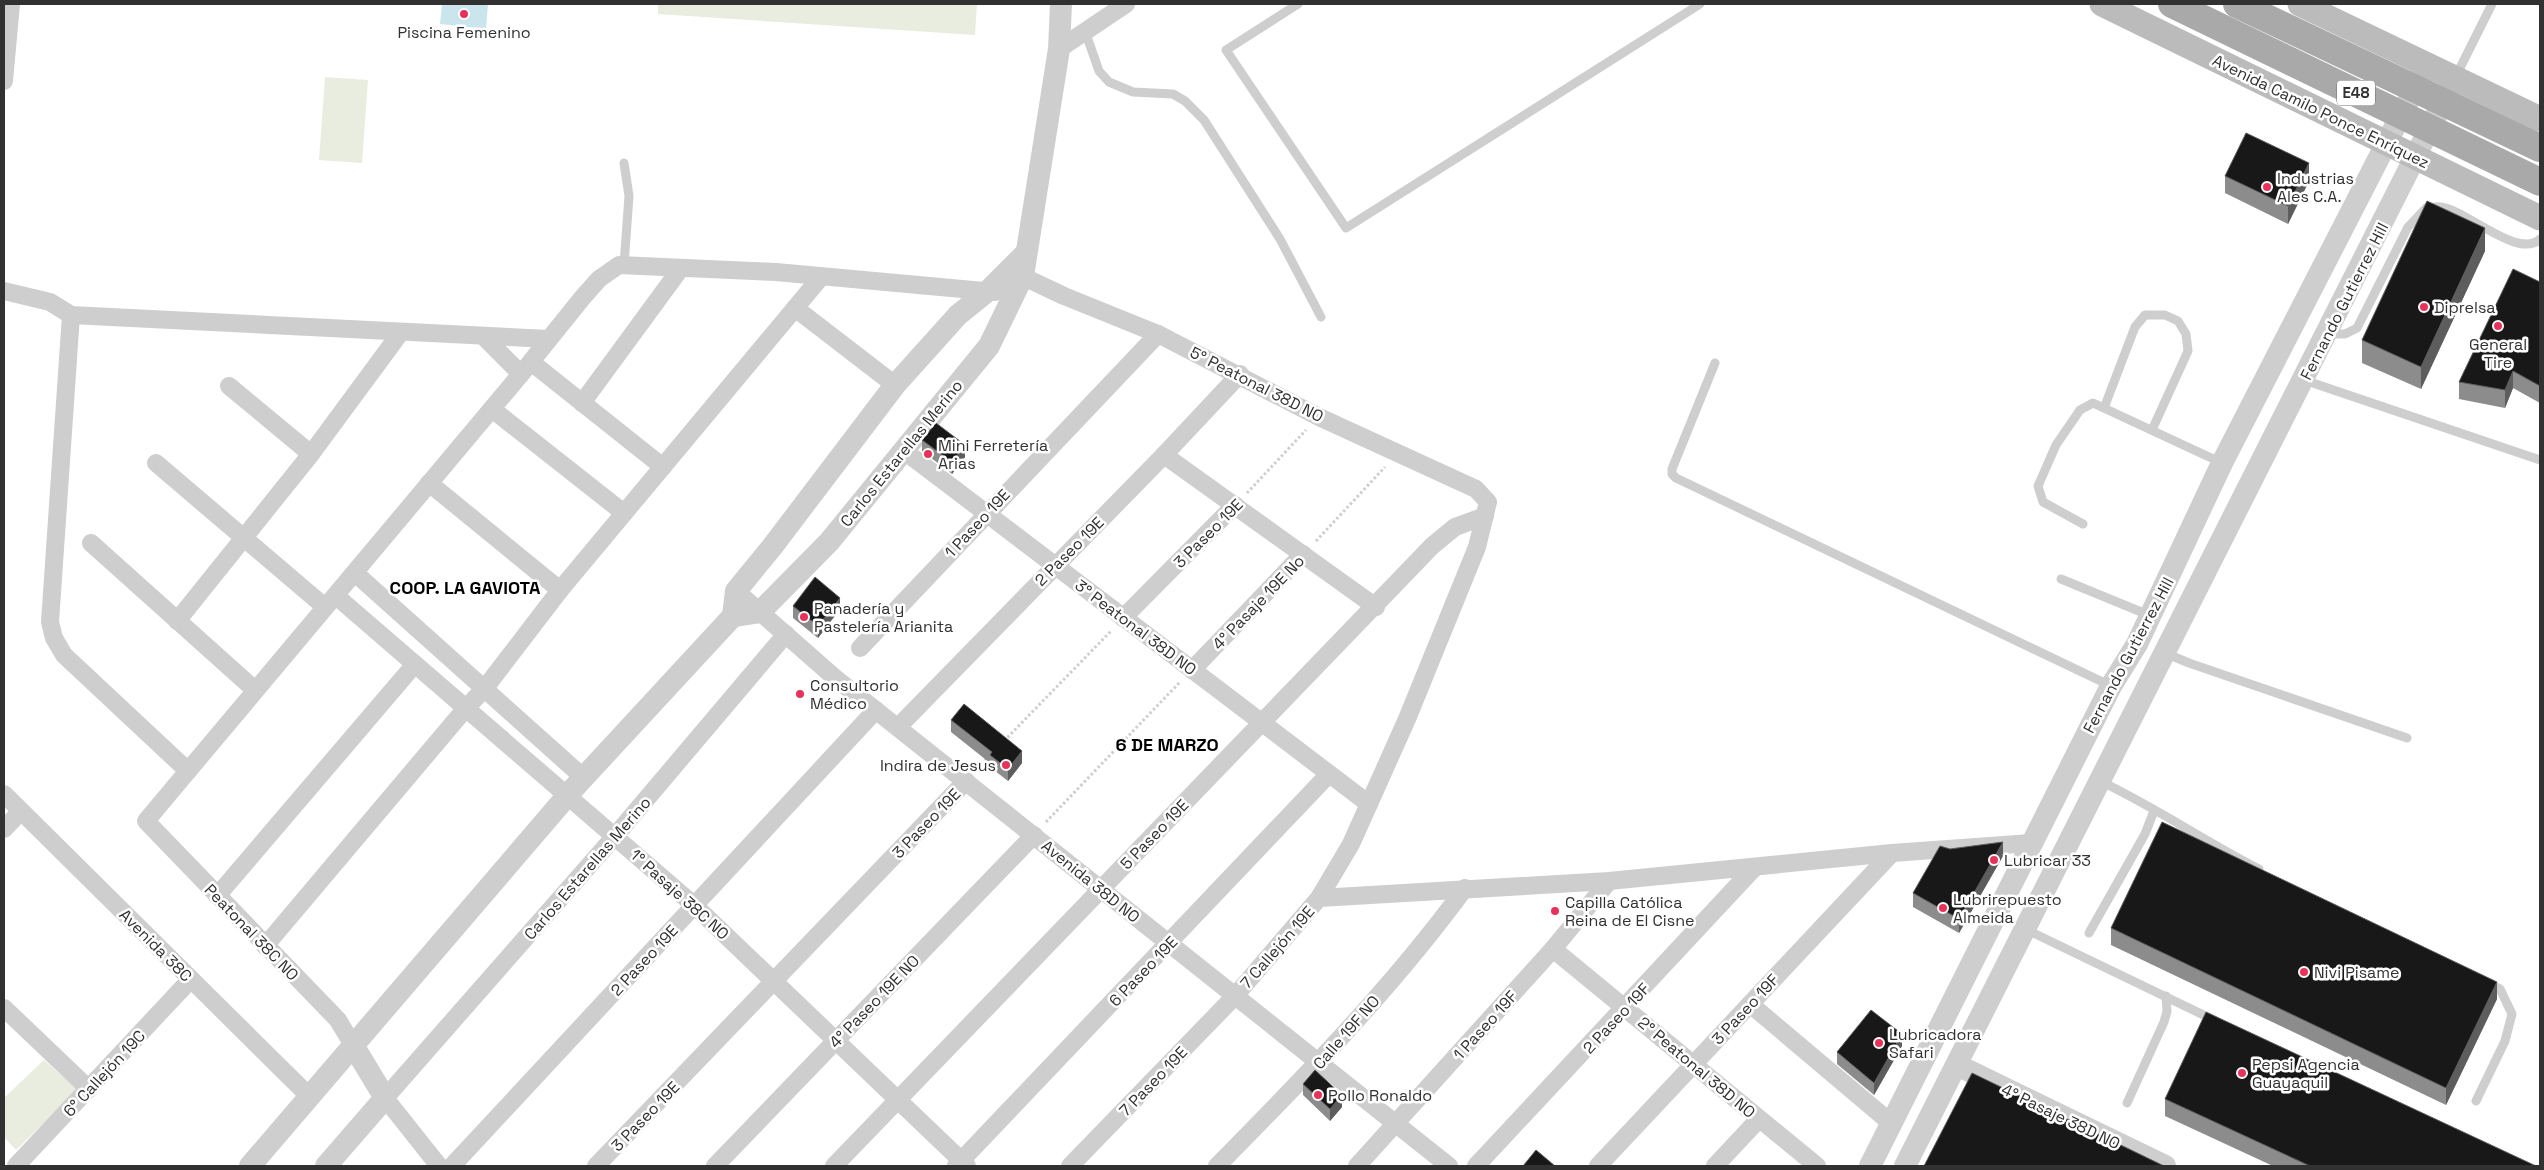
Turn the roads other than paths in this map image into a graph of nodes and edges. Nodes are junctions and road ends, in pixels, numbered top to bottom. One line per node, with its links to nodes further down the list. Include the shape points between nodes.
1 (11, 4): 11 (street)
2 (1061, 4): 14 (street, Carlos Estarellas Merino)
3 (1126, 4): 13 (street)
4 (1298, 4): 5 (lane, via 1226,50 1346,228)
5 (1700, 4)
6 (2102, 4): 18 (main road, Avenida Camilo Ponce Enríquez / E48)
7 (2172, 4): 24 (main road, Avenida Camilo Ponce Enríquez / E48)
8 (2237, 4): 21 (main road, E48)
9 (2300, 4): 12 (main road)
10 (2492, 4): 16 (lane)
11 (7, 24): 17 (street)
12 (2344, 25): 15 (main road); 18 (main road, via 2350,45 2343,75 2324,93)
13 (1085, 30): 14 (street); 37 (lane, via 1099,71 1110,82 1133,92 1173,94 1204,120 1280,239)
14 (1058, 49): 30 (street, Carlos Estarellas Merino, via 1026,253)
15 (2426, 64): 16 (main road); 20 (street, Fernando Gutierrez Hill)
16 (2455, 78): 19 (main road); 22 (street, Fernando Gutierrez Hill)
17 (4, 81)
18 (2299, 100): 20 (main road, Avenida Camilo Ponce Enríquez / E48)
19 (2536, 117): 25 (main road, via 2507,124 2489,143 2483,174)
20 (2388, 144): 22 (main road, Avenida Camilo Ponce Enríquez / E48); 58 (street, Fernando Gutierrez Hill)
21 (2540, 148)
22 (2416, 158): 25 (main road, Avenida Camilo Ponce Enríquez / E48); 40 (street, Fernando Gutierrez Hill)
23 (624, 163): 28 (lane, via 629,196)
24 (2540, 182)
25 (2490, 194): 26 (main road, Avenida Camilo Ponce Enríquez / E48)
26 (2540, 218)
27 (2540, 238): 40 (lane, via 2537,242 2521,245 2443,207 2426,208 2408,227 2357,328 2346,334)
28 (624, 265): 29 (street); 42 (street, via 619,264 599,279)
29 (682, 268): 31 (street); 49 (street)
30 (1016, 273): 32 (street); 34 (street, Carlos Estarellas Merino); 39 (street, 5° Peatonal 38D NO)
31 (821, 277): 32 (street); 35 (street)
32 (989, 290): 34 (street); 47 (street, via 958,315)
33 (4, 291): 36 (street, via 50,302)
34 (1012, 298): 53 (street, Carlos Estarellas Merino, via 989,346)
35 (795, 308): 47 (street); 59 (street)
36 (71, 314): 38 (street); 94 (street, via 50,622 54,638 64,655)
37 (1321, 317)
38 (401, 332): 41 (street); 54 (street)
39 (1158, 334): 45 (street, 5° Peatonal 38D NO); 63 (street, 1 Paseo 19E)
40 (2327, 334): 46 (street, Fernando Gutierrez Hill)
41 (483, 336): 42 (street); 44 (street)
42 (550, 339): 44 (street)
43 (1714, 363): 86 (lane, via 1672,469 1676,478)
44 (526, 368): 49 (street); 51 (street)
45 (1240, 374): 55 (street, 2 Paseo 19E); 64 (street, 5° Peatonal 38D NO, via 1319,417 1476,489 1488,502)
46 (2304, 380): 56 (lane); 83 (street, Fernando Gutierrez Hill)
47 (895, 385): 73 (street)
48 (229, 386): 54 (street)
49 (582, 403): 59 (street)
50 (2104, 408): 52 (lane); 52 (lane, via 2136,327 2145,315 2164,315 2178,321 2186,334 2188,351); 65 (lane, via 2093,403 2080,410 2056,445 2038,486 2043,502)
51 (492, 409): 60 (street); 62 (street)
52 (2152, 430): 58 (lane)
53 (903, 450): 63 (street, 3° Peatonal 38D NO); 76 (street, Carlos Estarellas Merino, via 829,542)
54 (311, 454): 66 (street)
55 (1164, 455): 61 (street); 69 (street, 2 Paseo 19E)
56 (2540, 460)
57 (156, 463): 66 (street, 1° Pasaje 38C NO)
58 (2222, 463): 78 (street, Fernando Gutierrez Hill)
59 (663, 467): 62 (street)
60 (429, 483): 70 (street); 72 (street)
61 (1235, 505): 68 (street); 79 (street, 3 Paseo 19E)
62 (624, 513): 72 (street)
63 (986, 513): 69 (street, 3° Peatonal 38D NO); 82 (street, 1 Paseo 19E)
64 (1485, 516): 75 (street, 5 Paseo 19E, via 1455,527 1432,546); 101 (street, 7 Callejón 19E, via 1469,565 1407,719)
65 (2083, 524)
66 (245, 537): 74 (street, 1° Pasaje 38C NO); 80 (street)
67 (91, 543): 80 (street)
68 (1303, 554): 75 (street); 85 (street, 4° Pasaje 19E No)
69 (1054, 565): 79 (street, 3° Peatonal 38D NO); 92 (street, 2 Paseo 19E)
70 (355, 573): 74 (street); 87 (street)
71 (2061, 579): 78 (lane)
72 (560, 590): 87 (street)
73 (736, 591): 76 (street, Avenida 38D NO); 77 (street)
74 (330, 601): 84 (street, 1° Pasaje 38C NO); 88 (street)
75 (1376, 607): 91 (street, 5 Paseo 19E)
76 (760, 612): 77 (street); 81 (street, Avenida 38D NO)
77 (733, 616): 96 (street)
78 (2151, 616): 86 (street, Fernando Gutierrez Hill, via 2138,644)
79 (1124, 618): 85 (street, 3° Peatonal 38D NO)
80 (177, 621): 88 (street)
81 (786, 634): 90 (street, Avenida 38D NO); 105 (street, Carlos Estarellas Merino)
82 (860, 648)
83 (2165, 652): 93 (lane); 98 (street, Fernando Gutierrez Hill)
84 (415, 664): 89 (street, 1° Pasaje 38C NO); 114 (street)
85 (1192, 670): 91 (street, 3° Peatonal 38D NO)
86 (2111, 686): 107 (street, Fernando Gutierrez Hill)
87 (486, 688): 89 (street); 96 (street)
88 (256, 690): 94 (street)
89 (466, 708): 100 (street, 1° Pasaje 38C NO); 120 (street)
90 (876, 710): 92 (street, Avenida 38D NO); 116 (street, 2 Paseo 19E)
91 (1262, 723): 95 (street, 3° Peatonal 38D NO); 113 (street, 5 Paseo 19E)
92 (898, 727): 97 (street, Avenida 38D NO)
93 (2407, 738)
94 (188, 771): 114 (street, Peatonal 38C NO, via 146,821)
95 (1329, 774): 101 (street, 3° Peatonal 38D NO); 119 (street, 6 Paseo 19E)
96 (584, 778): 100 (street)
97 (966, 781): 106 (street, Avenida 38D NO); 124 (street, 3 Paseo 19E)
98 (2100, 781): 103 (lane); 117 (street, Fernando Gutierrez Hill)
99 (4, 794): 102 (street, Avenida 38C)
100 (567, 796): 105 (street, 1° Pasaje 38C NO); 132 (street)
101 (1369, 804): 115 (street, 7 Callejón 19E, via 1351,844)
102 (21, 811): 104 (street); 123 (street, Avenida 38C)
103 (2154, 811): 110 (lane); 118 (lane, via 2145,834)
104 (4, 829)
105 (615, 836): 116 (street, 1° Pasaje 38C NO); 138 (street, Carlos Estarellas Merino)
106 (1034, 836): 113 (street, Avenida 38D NO); 131 (street, 4° Paseo 19E NO)
107 (2031, 843): 108 (street); 143 (street, Fernando Gutierrez Hill)
108 (1892, 853): 109 (street); 127 (street, 3 Paseo 19F)
109 (1754, 868): 111 (street); 128 (street, 2 Paseo 19F)
110 (2265, 872)
111 (1609, 881): 112 (street); 121 (street, 1 Paseo 19F)
112 (1465, 888): 115 (street); 133 (street, Calle 19F NO, via 1436,928)
113 (1100, 889): 119 (street, Avenida 38D NO); 139 (street, 5 Paseo 19E)
114 (217, 896): 120 (street, Peatonal 38C NO)
115 (1319, 898): 125 (street, 7 Callejón 19E)
116 (695, 906): 124 (street, 1° Pasaje 38C NO); 150 (street, 2 Paseo 19E)
117 (2025, 929): 126 (lane); 135 (street, Fernando Gutierrez Hill)
118 (2089, 933)
119 (1169, 943): 125 (street, Avenida 38D NO); 145 (street, 6 Paseo 19E)
120 (265, 946): 132 (street, Peatonal 38C NO, via 338,1020)
121 (1553, 949): 128 (street, 2° Peatonal 38D NO); 144 (street, 1 Paseo 19F)
122 (2475, 976): 140 (lane, via 2500,989 2512,1014 2505,1041)
123 (191, 979): 136 (street, 6° Callejón 19C); 137 (street, Avenida 38C)
124 (775, 982): 131 (street, 1° Pasaje 38C NO); 151 (street, 3 Paseo 19E)
125 (1235, 996): 133 (street, Avenida 38D NO); 154 (street, 7 Paseo 19E)
126 (2166, 996): 130 (lane); 141 (lane, via 2164,1022)
127 (1750, 1004): 134 (street, 3 Paseo 19F); 143 (street)
128 (1626, 1007): 134 (street, 2° Peatonal 38D NO); 158 (street, 2 Paseo 19F)
129 (4, 1008): 136 (street)
130 (2223, 1024)
131 (836, 1041): 139 (street, 1° Pasaje 38C NO); 152 (street, 4° Paseo 19E NO)
132 (353, 1045): 137 (street); 138 (street)
133 (1319, 1063): 144 (street, Avenida 38D NO); 155 (street, Calle 19F NO)
134 (1694, 1063): 142 (street, 2° Peatonal 38D NO); 159 (street, 3 Paseo 19F)
135 (1956, 1065): 163 (street, Fernando Gutierrez Hill); 164 (street, 4° Pasaje 38D NO)
136 (89, 1089): 146 (street, 6° Callejón 19C)
137 (309, 1096): 147 (street)
138 (385, 1098): 148 (street, Carlos Estarellas Merino); 149 (street)
139 (898, 1100): 145 (street, 1° Pasaje 38C NO); 153 (street, 5 Paseo 19E)
140 (2476, 1102)
141 (2127, 1103)
142 (1759, 1119): 160 (street); 161 (street, 2° Peatonal 38D NO)
143 (1891, 1123): 162 (street, Fernando Gutierrez Hill)
144 (1396, 1124): 156 (street, 1 Paseo 19F); 157 (street, Avenida 38D NO)
145 (962, 1164)
146 (16, 1166)
147 (250, 1166)
148 (326, 1166)
149 (439, 1166)
150 (452, 1166)
151 (596, 1166)
152 (715, 1166)
153 (834, 1166)
154 (1070, 1166)
155 (1217, 1166)
156 (1356, 1166)
157 (1449, 1166)
158 (1476, 1166)
159 (1598, 1166)
160 (1715, 1166)
161 (1817, 1166)
162 (1870, 1166)
163 (1905, 1166)
164 (2166, 1166)

